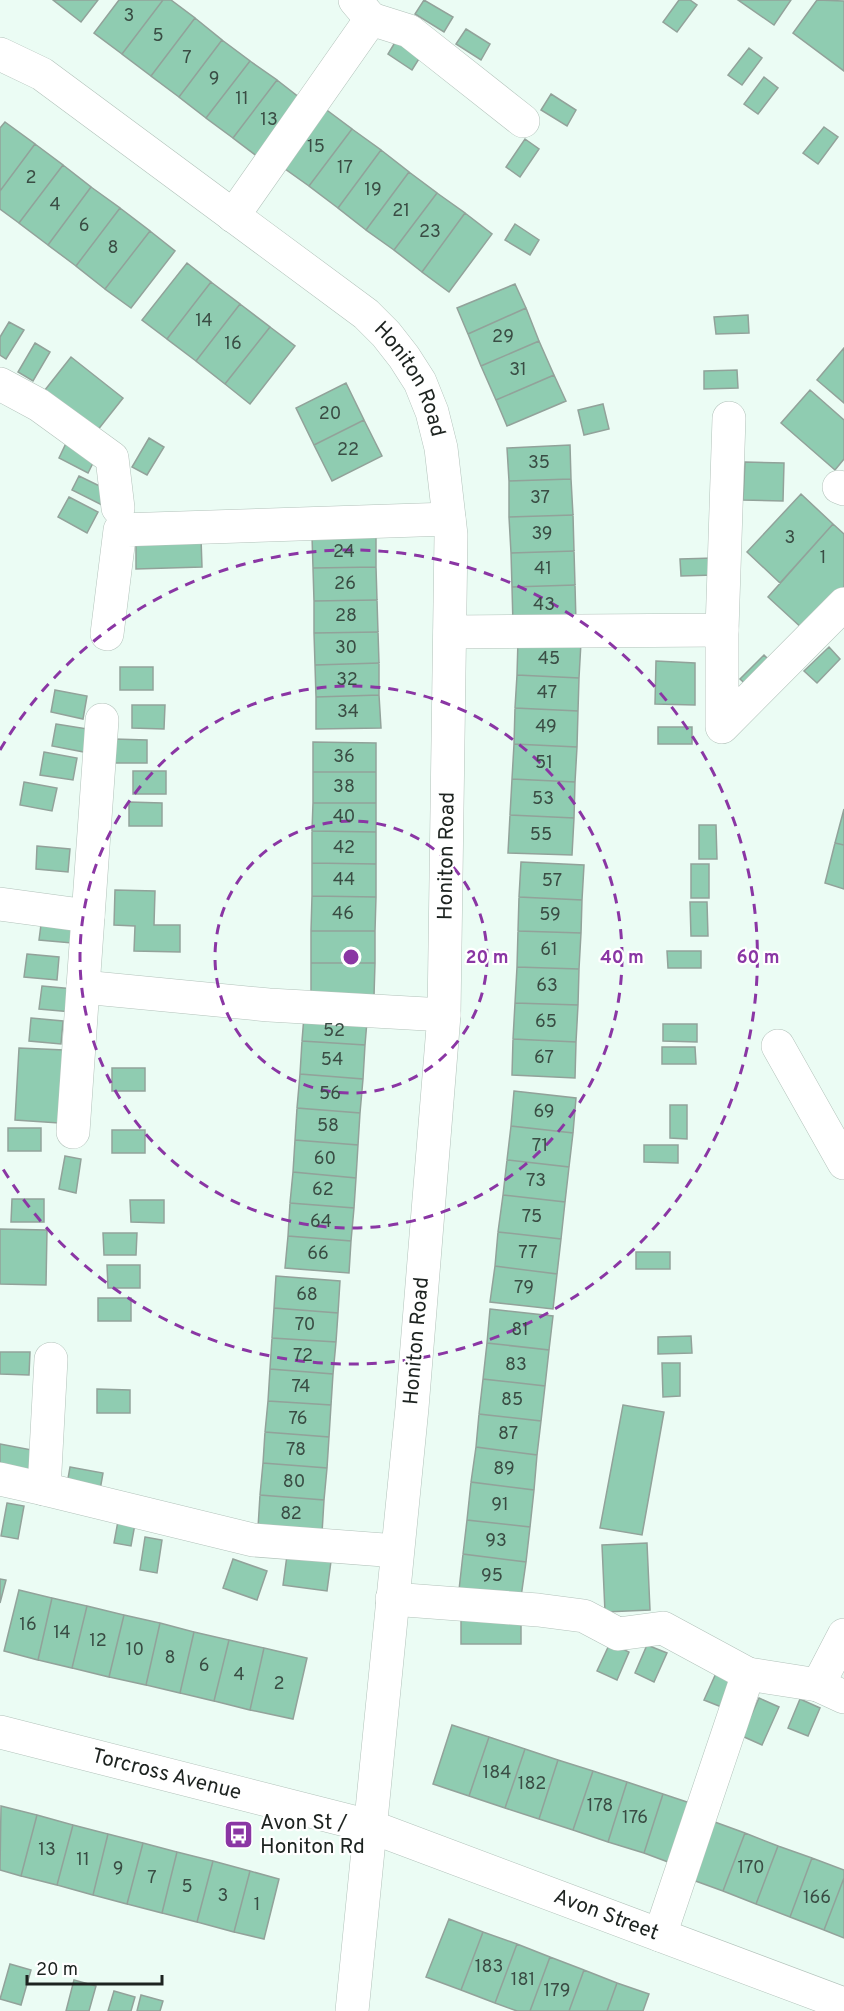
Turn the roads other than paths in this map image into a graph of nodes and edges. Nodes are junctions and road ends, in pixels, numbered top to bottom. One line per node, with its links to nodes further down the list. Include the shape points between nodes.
1 (363, 9): 3 (street, via 409,32); 4 (street)
2 (0, 54): 4 (street, Honiton Road, via 42,74)
3 (523, 121)
4 (233, 216): 8 (street, Honiton Road, via 366,314 404,357 432,412 441,448)
5 (0, 384): 7 (street, via 39,405 112,458)
6 (729, 418): 10 (street)
7 (118, 508)
8 (449, 519): 11 (street, Honiton Road); 12 (street, via 120,530)
9 (844, 604): 10 (street, via 722,728)
10 (722, 630): 11 (street)
11 (450, 632): 17 (street, Honiton Road)
12 (107, 634)
13 (102, 720): 15 (street)
14 (0, 904): 15 (street)
15 (88, 916): 16 (street)
16 (83, 987): 17 (street, via 269,1005); 19 (street)
17 (444, 1015): 24 (street, Honiton Road)
18 (778, 1046): 20 (street)
19 (73, 1132)
20 (844, 1163)
21 (51, 1359): 23 (street)
22 (0, 1479): 23 (street)
23 (44, 1489): 24 (street, via 253,1540)
24 (397, 1551): 25 (street, Honiton Road)
25 (392, 1599): 27 (street, via 573,1615 618,1634 663,1628); 30 (street, Honiton Road)
26 (844, 1635): 28 (street)
27 (748, 1674): 28 (street); 31 (street)
28 (831, 1691)
29 (0, 1732): 30 (street, Torcross Avenue)
30 (369, 1826): 31 (street, Avon Street); 33 (street, Honiton Road)
31 (660, 1935): 32 (street, Avon Street)
32 (844, 2004)
33 (352, 2011)

